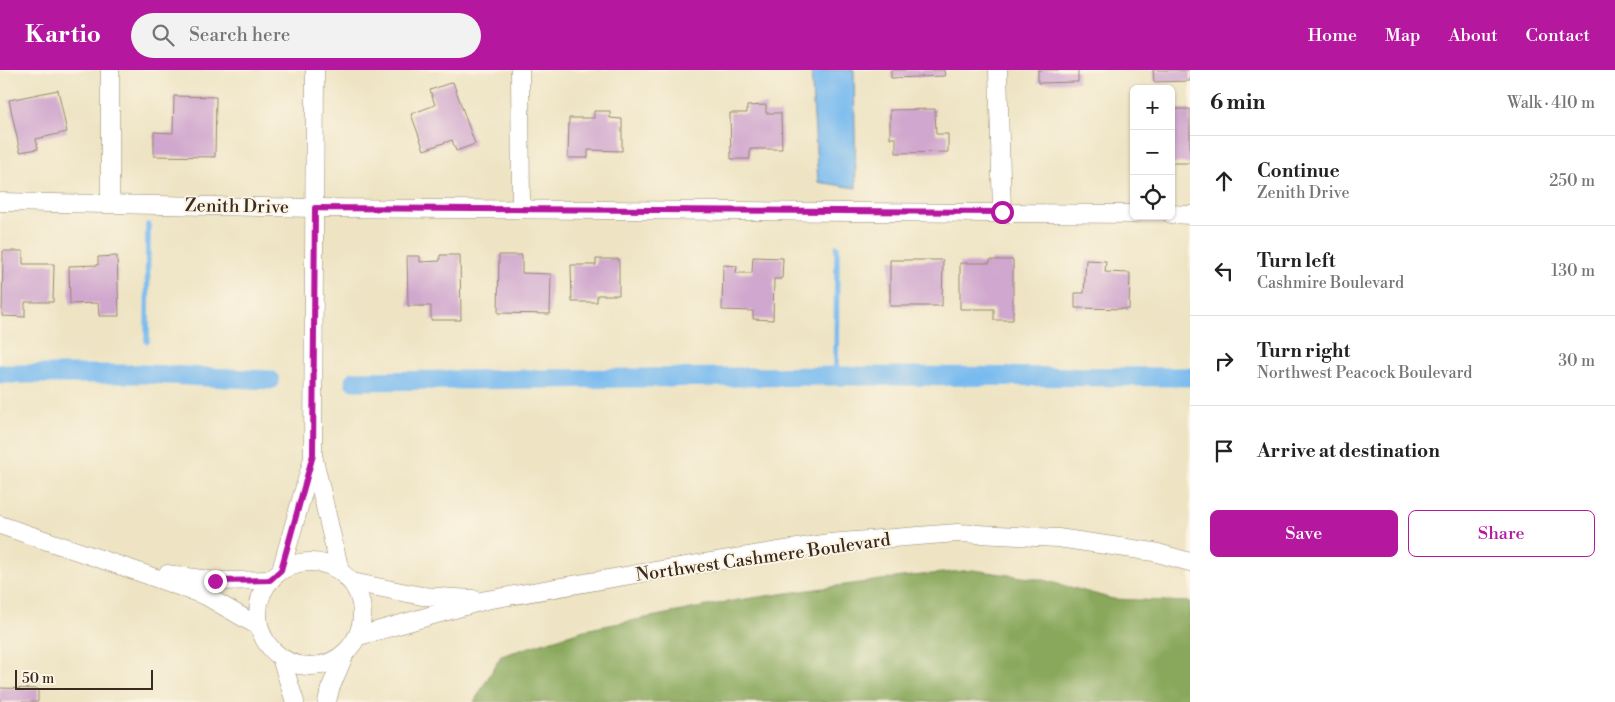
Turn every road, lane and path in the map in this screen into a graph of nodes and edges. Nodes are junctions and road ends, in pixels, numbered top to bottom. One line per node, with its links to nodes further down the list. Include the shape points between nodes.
1 (110, 70): 6 (street)
2 (315, 70): 7 (street)
3 (520, 70): 8 (street)
4 (998, 70): 9 (street)
5 (0, 202): 6 (street, Zenith Drive)
6 (110, 203): 7 (street, Zenith Drive)
7 (315, 208): 8 (street, Zenith Drive); 13 (street)
8 (521, 208): 9 (street, Zenith Drive)
9 (1002, 212): 10 (street, Zenith Drive)
10 (1130, 214)
11 (1175, 214): 12 (street)
12 (1190, 215)
13 (313, 455): 17 (street); 18 (street)
14 (0, 525): 16 (street)
15 (1190, 562): 19 (street, Northwest Cashmere Boulevard, via 1154,552 1058,538 957,532 829,544)
16 (136, 571): 17 (street, via 215,581); 20 (street, via 206,596)
17 (276, 575): 18 (street, via 295,564 310,562 326,564); 20 (street, via 262,592)
18 (346, 576): 19 (street, Northwest Cashmere Boulevard, via 422,596); 21 (street, via 360,596 363,624)
19 (486, 600): 21 (street, Northwest Cashmere Boulevard)
20 (258, 626): 23 (street, via 267,644)
21 (359, 636): 22 (street)
22 (344, 656): 23 (street, via 330,664 315,667 299,666); 25 (street)
23 (281, 658): 24 (street)
24 (295, 702)
25 (327, 702)

